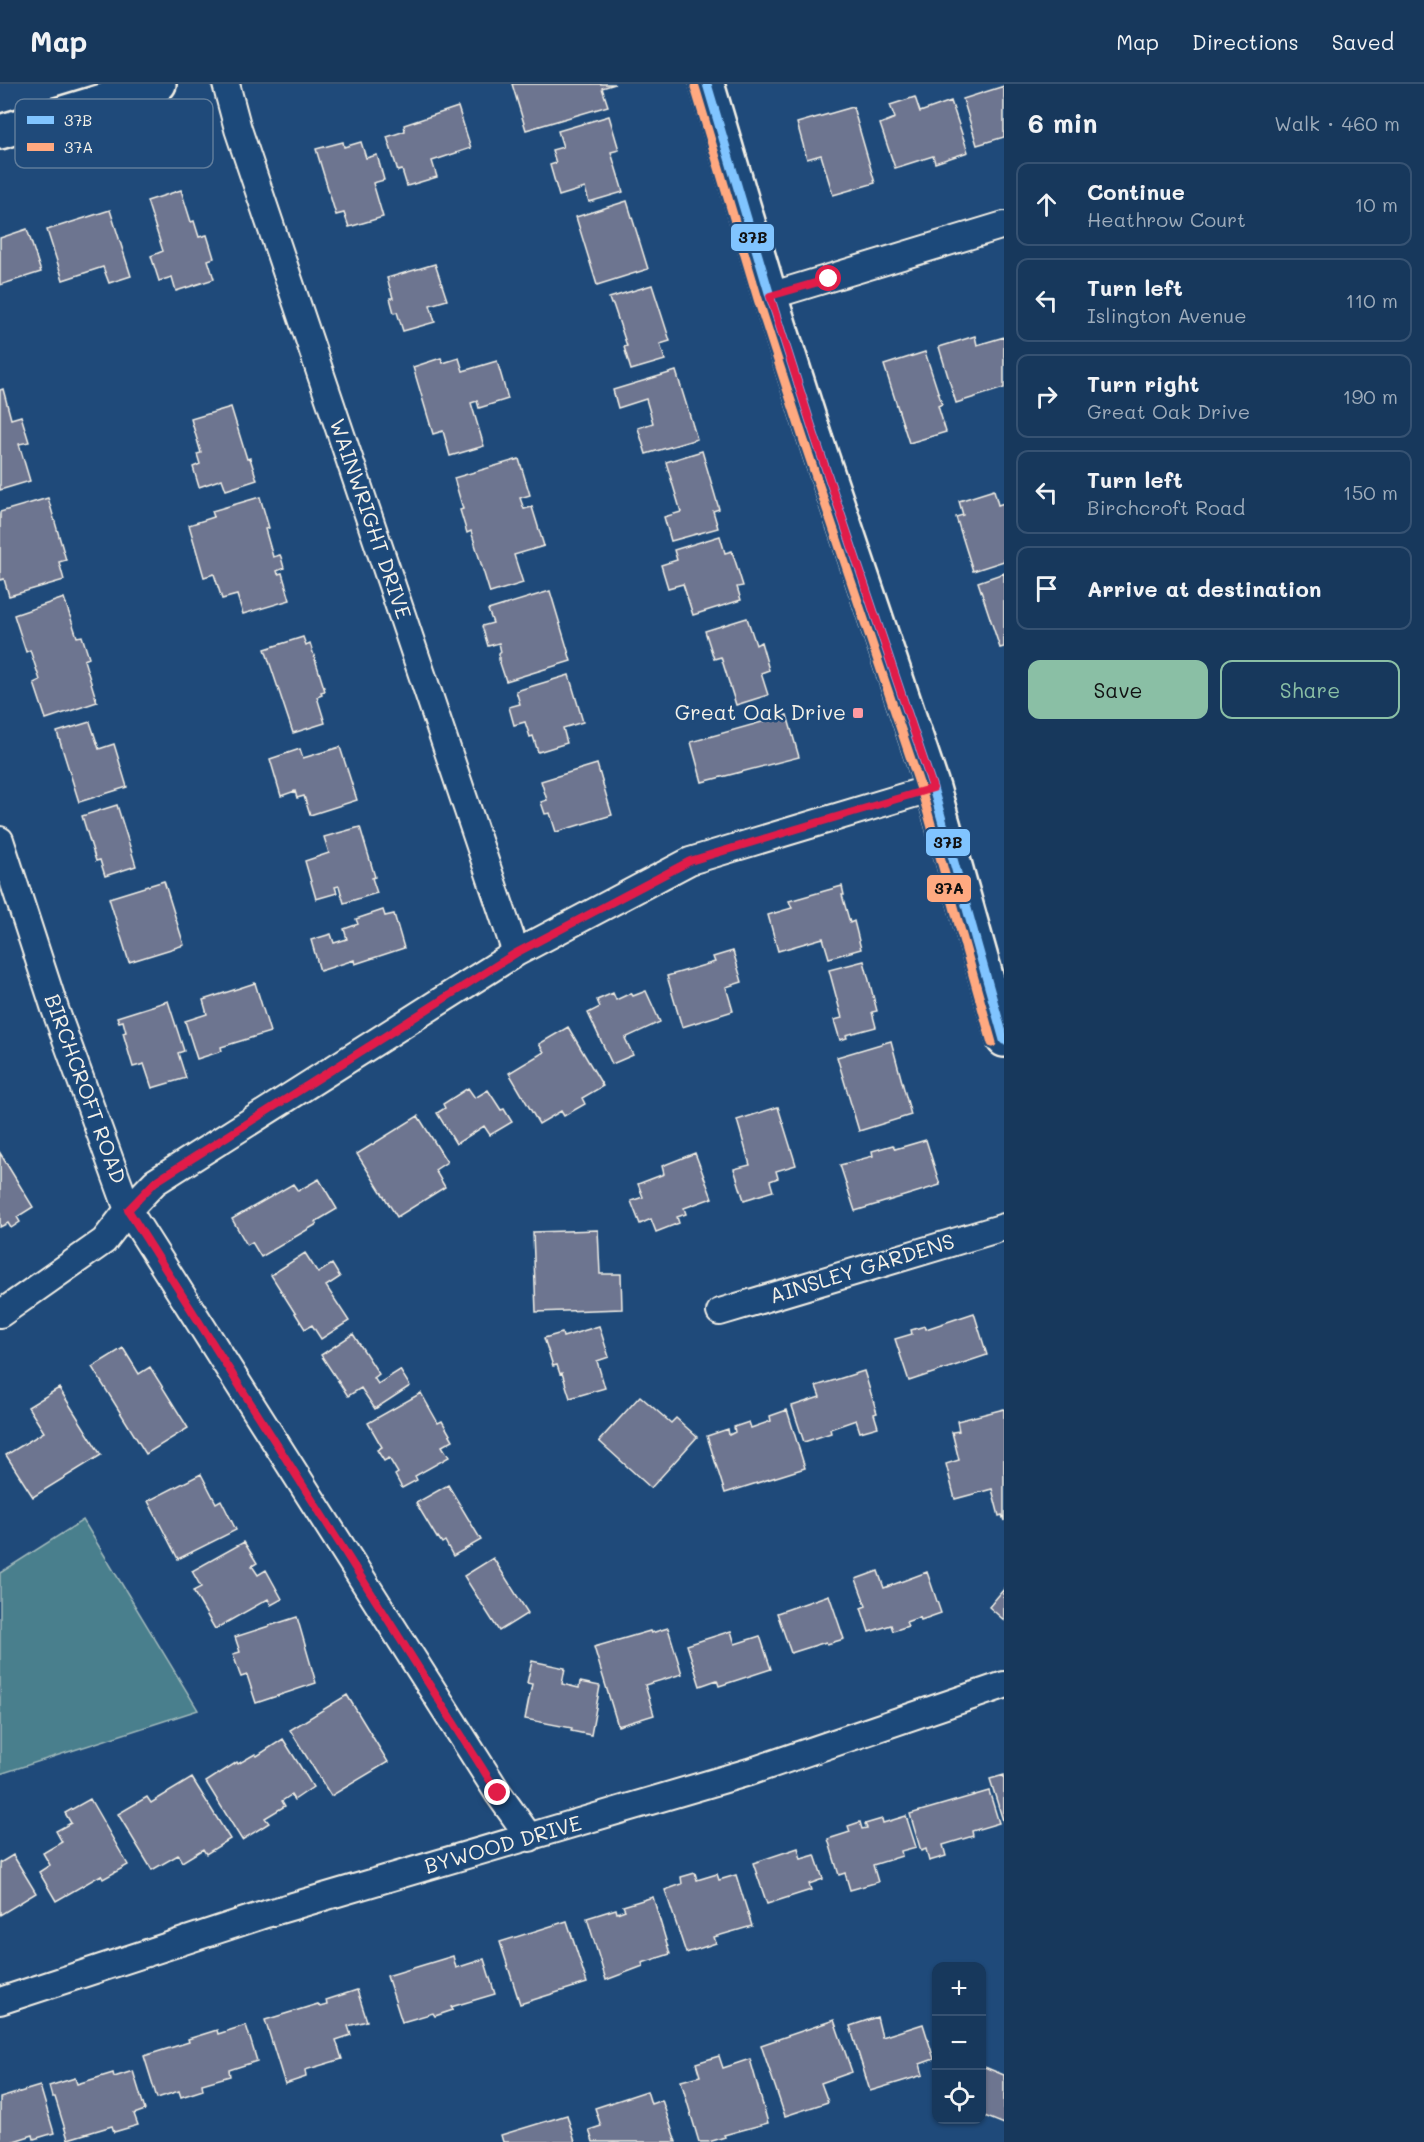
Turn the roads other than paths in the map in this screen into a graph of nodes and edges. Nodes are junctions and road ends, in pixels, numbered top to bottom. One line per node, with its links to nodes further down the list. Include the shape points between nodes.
1 (159, 84): 4 (main road)
2 (226, 84): 12 (street, WAINWRIGHT DRIVE)
3 (707, 84): 9 (main road)
4 (115, 91): 5 (main road)
5 (93, 99)
6 (15, 127): 7 (main road)
7 (0, 132)
8 (1004, 225): 9 (street)
9 (770, 296): 10 (main road)
10 (933, 788): 12 (street, via 690,861); 13 (main road)
11 (0, 840): 14 (street, BIRCHCROFT ROAD, via 55,1009)
12 (516, 953): 14 (street, via 155,1182)
13 (1004, 1040)
14 (128, 1210): 17 (street, via 104,1241); 19 (street, BIRCHCROFT ROAD)
15 (1004, 1227): 16 (street, AINSLEY GARDENS)
16 (720, 1312)
17 (0, 1314)
18 (1004, 1684): 19 (street, BYWOOD DRIVE, via 749,1772)
19 (530, 1838): 20 (street, BYWOOD DRIVE, via 266,1914)
20 (0, 2001)

